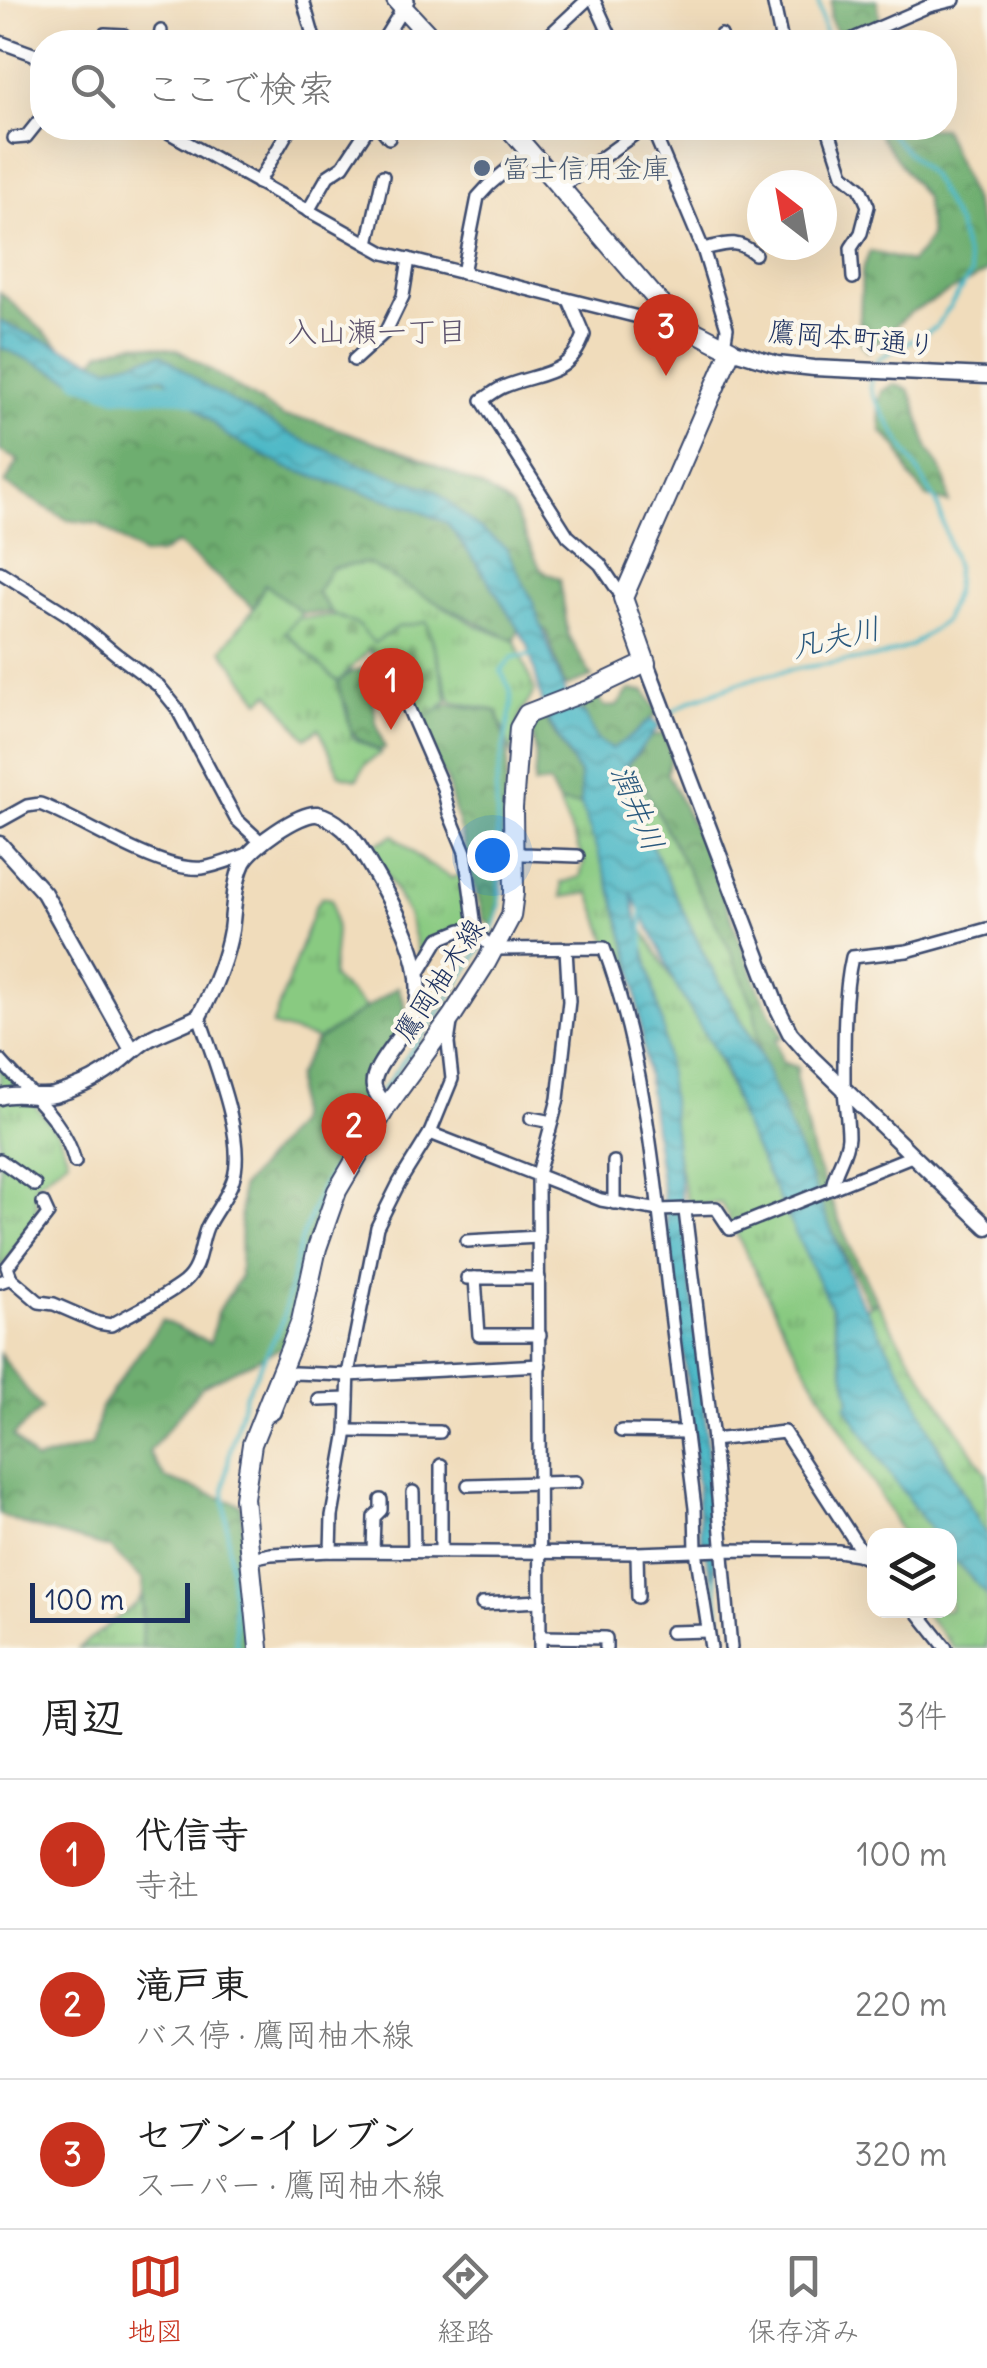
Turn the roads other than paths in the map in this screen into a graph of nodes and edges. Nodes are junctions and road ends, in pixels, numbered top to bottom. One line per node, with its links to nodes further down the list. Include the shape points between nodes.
1 (303, 0): 6 (street)
2 (591, 0): 9 (street); 10 (street)
3 (774, 0): 11 (street)
4 (954, 0): 12 (street)
5 (403, 3): 7 (street); 8 (main road)
6 (312, 30)
7 (388, 30)
8 (425, 30)
9 (556, 30)
10 (607, 30)
11 (780, 30)
12 (874, 30)
13 (0, 42): 14 (street)
14 (30, 53)
15 (30, 132): 16 (street)
16 (14, 138)
17 (182, 140): 26 (street)
18 (283, 140): 26 (street)
19 (360, 140): 28 (street)
20 (519, 140): 24 (main road, 鷹岡本町通り)
21 (626, 140): 27 (street)
22 (657, 140): 31 (street)
23 (832, 140): 34 (street, via 842,174 860,188 868,206 851,248)
24 (529, 151): 27 (main road, 鷹岡本町通り); 33 (street, via 478,197)
25 (383, 176): 29 (street)
26 (258, 182): 28 (street)
27 (560, 188): 36 (main road, 鷹岡本町通り)
28 (308, 211): 29 (street)
29 (368, 244): 32 (street)
30 (747, 247): 31 (street, via 730,242)
31 (704, 249): 37 (street)
32 (409, 260): 33 (street); 38 (street, via 404,296 386,331)
33 (464, 273): 35 (street)
34 (853, 278)
35 (570, 302): 36 (street, via 650,320); 41 (street, via 584,334 566,364 482,400 568,536 600,564)
36 (677, 319): 37 (main road, 鷹岡本町通り)
37 (727, 349): 39 (street, 鷹岡本町通り, via 777,364); 41 (main road)
38 (354, 360)
39 (987, 376)
40 (0, 572): 45 (street, via 70,616 159,686 236,818)
41 (622, 598): 42 (main road)
42 (646, 663): 47 (main road, 鷹岡柚木線, via 527,714 519,728); 59 (street, via 777,1007 790,1032)
43 (404, 698): 51 (street, via 465,852)
44 (0, 821): 48 (street, via 40,804 170,863 200,868)
45 (262, 842): 48 (street); 54 (street, via 307,815 341,826 396,912)
46 (0, 844): 57 (street, via 44,893)
47 (514, 851): 49 (street); 52 (main road, 鷹岡柚木線, via 511,916)
48 (248, 854): 55 (street, via 224,958)
49 (578, 856)
50 (987, 929): 59 (street, via 907,952 852,957)
51 (476, 934): 52 (street); 54 (street, via 461,930 439,939)
52 (496, 948): 53 (street); 56 (main road, 鷹岡柚木線)
53 (566, 949): 64 (street, via 569,1002); 75 (street, via 604,948 619,989)
54 (417, 976): 62 (street, via 416,1010 373,1082)
55 (199, 1016): 57 (street); 81 (street, via 228,1104 236,1157 234,1180 206,1230 196,1269 111,1325 39,1302)
56 (452, 1016): 62 (main road, 鷹岡柚木線); 65 (street, via 452,1079)
57 (132, 1050): 61 (street, via 100,1076)
58 (0, 1060): 61 (street)
59 (844, 1090): 66 (street); 72 (street, via 846,1154)
60 (0, 1097): 61 (street)
61 (35, 1097): 68 (street, via 64,1134)
62 (386, 1106): 87 (main road, 鷹岡柚木線, via 337,1191 302,1321)
63 (531, 1118): 64 (street)
64 (552, 1122): 70 (street)
65 (430, 1133): 70 (street); 84 (street, via 378,1227)
66 (912, 1156): 72 (street); 77 (street)
67 (0, 1160): 71 (street)
68 (75, 1162)
69 (614, 1162): 74 (street)
70 (538, 1174): 74 (street); 78 (street)
71 (35, 1186)
72 (832, 1188): 76 (street, via 730,1229 716,1208)
73 (43, 1202): 81 (street, via 48,1214 7,1267)
74 (614, 1202): 75 (street)
75 (659, 1210): 76 (street); 91 (street)
76 (685, 1211): 92 (street)
77 (987, 1227)
78 (539, 1237): 79 (street); 80 (street)
79 (467, 1241)
80 (540, 1278): 82 (street); 82 (street, via 471,1278 480,1335)
81 (6, 1280)
82 (540, 1335): 83 (street)
83 (540, 1366): 84 (street); 95 (street)
84 (348, 1375): 85 (street); 87 (street, via 294,1372 274,1413)
85 (348, 1399): 86 (street); 89 (street)
86 (320, 1400)
87 (262, 1418): 108 (main road, 鷹岡柚木線, via 244,1498)
88 (621, 1430): 91 (street)
89 (346, 1431): 90 (street); 99 (street)
90 (440, 1432)
91 (686, 1432): 100 (street)
92 (712, 1440): 101 (street); 107 (street, via 784,1432)
93 (441, 1465): 104 (street)
94 (576, 1482): 95 (street)
95 (540, 1484): 96 (street); 105 (street)
96 (468, 1485)
97 (413, 1492): 103 (street)
98 (381, 1500): 102 (street)
99 (331, 1551): 102 (street); 108 (street)
100 (700, 1551): 101 (street); 106 (street); 114 (street)
101 (720, 1551): 109 (street, via 838,1551); 120 (street)
102 (373, 1552): 103 (street)
103 (414, 1552): 104 (street)
104 (441, 1552): 105 (street)
105 (541, 1552): 106 (street); 111 (street)
106 (637, 1554): 110 (street)
107 (867, 1556)
108 (251, 1558): 117 (main road, 鷹岡柚木線)
109 (867, 1559)
110 (638, 1596)
111 (540, 1601): 112 (street); 116 (street)
112 (482, 1604)
113 (922, 1618): 121 (street)
114 (708, 1631): 115 (street); 119 (street)
115 (672, 1632)
116 (540, 1642): 118 (street, via 606,1638)
117 (259, 1648)
118 (606, 1648)
119 (710, 1648)
120 (731, 1648)
121 (946, 1648)

